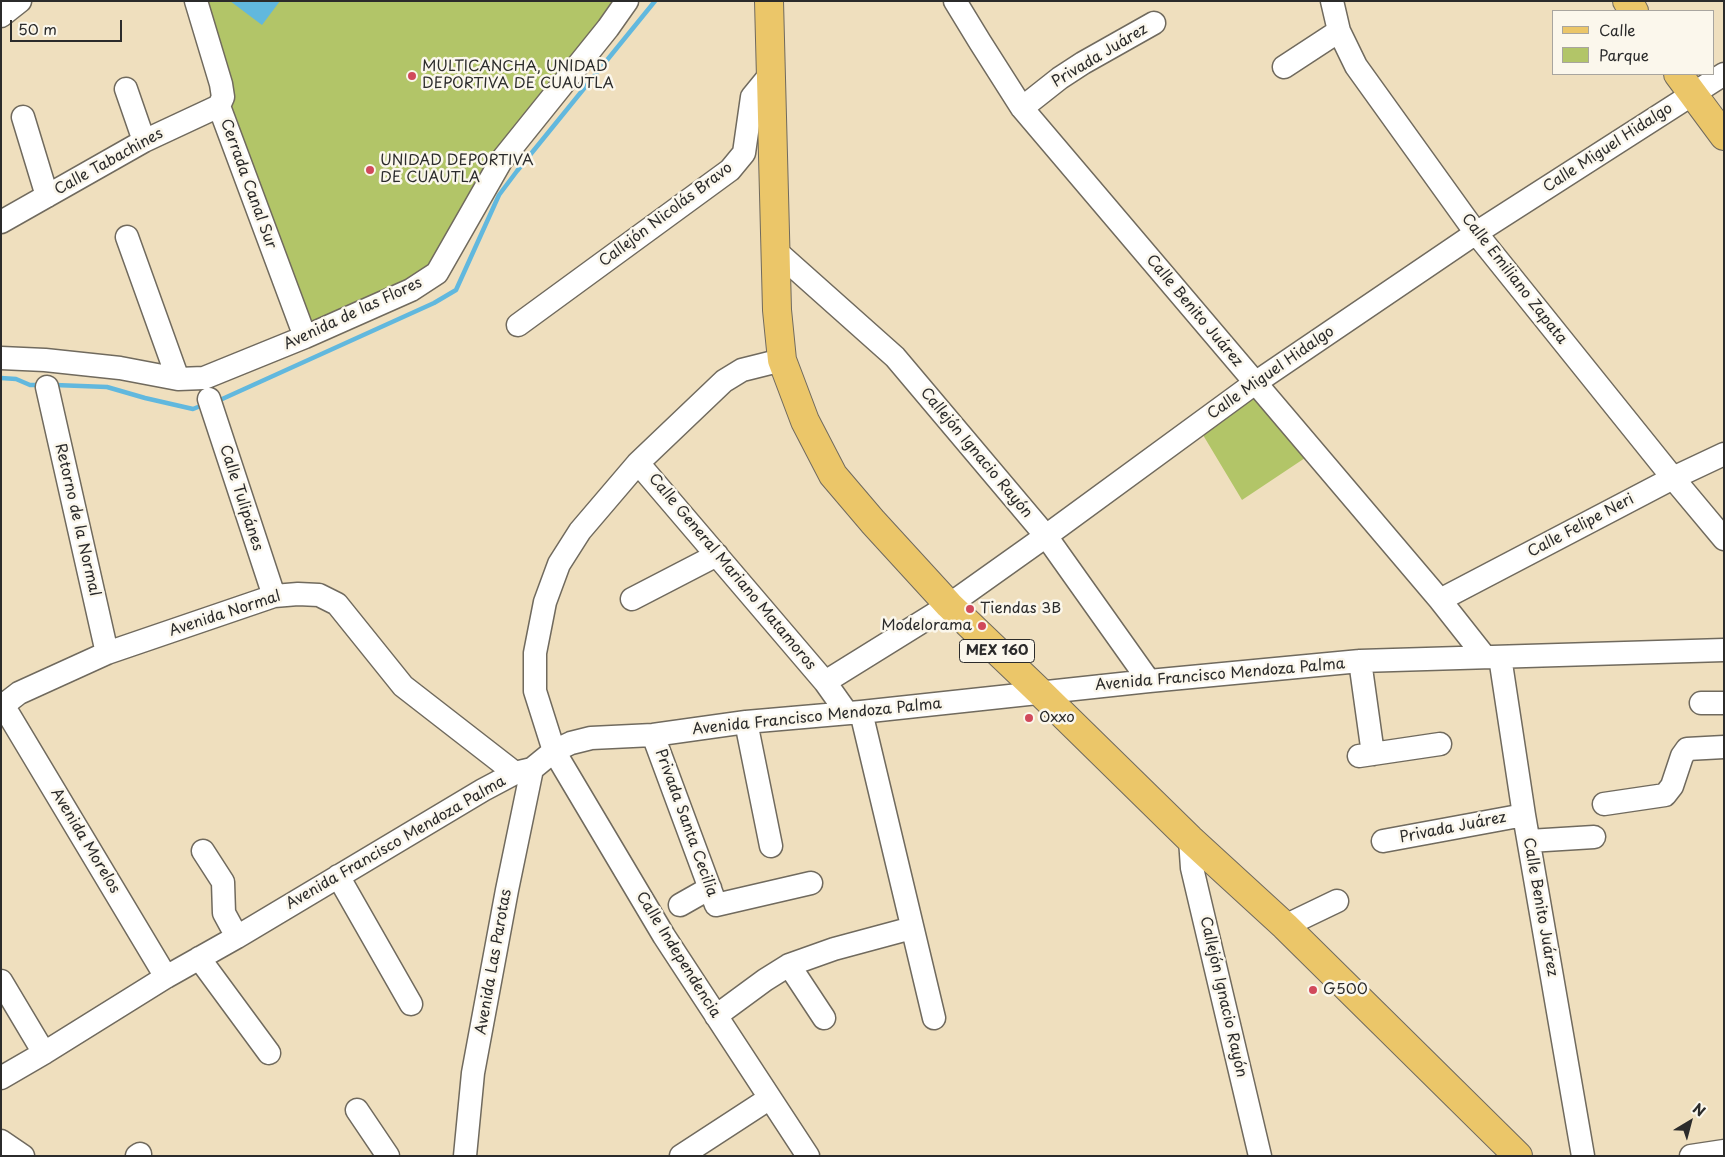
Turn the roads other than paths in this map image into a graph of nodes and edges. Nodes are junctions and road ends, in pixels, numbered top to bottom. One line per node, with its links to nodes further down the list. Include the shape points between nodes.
1 (20, 1): 7 (street)
2 (196, 1): 15 (street, Cerrada Canal Sur, via 221,84 223,96)
3 (627, 1): 26 (street, Avenida de las Flores, via 501,160 437,273 410,290)
4 (769, 1): 12 (main road, MEX 160)
5 (955, 1): 16 (street, Calle Benito Juárez)
6 (1332, 1): 9 (street, Calle Emiliano Zapata)
7 (1, 16)
8 (1154, 23): 16 (street, Privada Juárez, via 1083,63)
9 (1340, 31): 10 (street); 22 (street, Calle Emiliano Zapata, via 1356,66)
10 (1284, 67)
11 (1724, 74): 13 (street, Calle Miguel Hidalgo)
12 (770, 75): 24 (main road, MEX 160); 25 (street, Callejón Nicolás Bravo, via 752,97 744,153 730,170)
13 (1685, 84): 18 (main road); 22 (street, Calle Miguel Hidalgo)
14 (126, 89): 19 (street)
15 (219, 106): 19 (street, Calle Tabachines); 26 (street, Cerrada Canal Sur)
16 (1022, 108): 30 (street, Calle Benito Juárez)
17 (23, 117): 20 (street)
18 (1724, 136)
19 (144, 141): 20 (street, Calle Tabachines)
20 (47, 196): 21 (street, Calle Tabachines)
21 (1, 222)
22 (1476, 233): 30 (street, Calle Miguel Hidalgo); 35 (street, Calle Emiliano Zapata)
23 (127, 237): 29 (street)
24 (776, 251): 28 (main road, MEX 160); 36 (street, Callejón Ignacio Rayón, via 895,357)
25 (518, 326)
26 (306, 337): 29 (street, Avenida de las Flores, via 204,378)
27 (1, 358): 29 (street, Avenida de las Flores, via 120,368)
28 (782, 360): 34 (street, Calle Independencia, via 742,370 724,381); 42 (main road, MEX 160, via 805,421 833,475)
29 (178, 379)
30 (1255, 383): 36 (street, Calle Miguel Hidalgo); 41 (street, Calle Benito Juárez)
31 (47, 387): 44 (street, Retorno de la Normal)
32 (209, 400): 39 (street, Calle Tulipánes)
33 (1724, 454): 35 (street, Calle Felipe Neri)
34 (638, 463): 38 (street, Calle General Mariano Matamoros); 58 (street, Calle Independencia, via 580,531 558,564 545,602 535,653 536,692)
35 (1673, 478): 37 (street, Calle Emiliano Zapata); 41 (street, Calle Felipe Neri)
36 (1046, 536): 42 (street, Calle Miguel Hidalgo); 47 (street, Callejón Ignacio Rayón)
37 (1724, 539)
38 (717, 555): 40 (street); 48 (street, Calle General Mariano Matamoros)
39 (274, 596): 44 (street, Avenida Normal); 59 (street, Avenida Normal, via 319,595 337,604 403,686)
40 (632, 599)
41 (1440, 600): 45 (street, Calle Benito Juárez)
42 (949, 605): 48 (street, Calle Miguel Hidalgo); 49 (main road, MEX 160)
43 (1724, 650): 45 (street, Avenida Francisco Mendoza Palma)
44 (107, 653): 52 (street, Avenida Normal, via 19,693)
45 (1492, 657): 46 (street, Avenida Francisco Mendoza Palma); 61 (street, Calle Benito Juárez)
46 (1360, 661): 47 (street, Avenida Francisco Mendoza Palma); 56 (street, via 1365,755)
47 (1149, 681): 49 (street, Avenida Francisco Mendoza Palma)
48 (825, 682): 53 (street, Calle General Mariano Matamoros)
49 (1042, 693): 53 (street, Avenida Francisco Mendoza Palma); 63 (main road, MEX 160)
50 (1701, 703): 51 (street)
51 (1724, 703)
52 (2, 706): 78 (street, Avenida Morelos)
53 (854, 713): 54 (street, Avenida Francisco Mendoza Palma); 74 (street, Calle General Mariano Matamoros)
54 (746, 722): 55 (street, Avenida Francisco Mendoza Palma); 66 (street)
55 (653, 735): 58 (street, Avenida Francisco Mendoza Palma, via 591,738); 70 (street, Privada Santa Cecilia)
56 (1440, 744)
57 (1724, 747): 60 (street, via 1687,749 1665,795)
58 (554, 751): 59 (street, Avenida Francisco Mendoza Palma); 81 (street, Calle Independencia, via 664,936)
59 (523, 771): 68 (street, Avenida Francisco Mendoza Palma); 93 (street, Avenida Las Parotas, via 507,890 474,1073)
60 (1604, 804)
61 (1524, 815): 64 (street, Privada Juárez); 65 (street, Calle Benito Juárez)
62 (1594, 837): 65 (street)
63 (1190, 838): 73 (main road, MEX 160); 96 (street, Callejón Ignacio Rayón, via 1192,868)
64 (1383, 841)
65 (1529, 841): 98 (street, Calle Benito Juárez)
66 (771, 846)
67 (203, 850): 75 (street, via 223,882 224,913)
68 (338, 876): 75 (street, Avenida Francisco Mendoza Palma); 80 (street)
69 (811, 883): 70 (street, Privada Santa Cecilia, via 716,905)
70 (710, 888): 72 (street)
71 (1337, 901): 73 (street)
72 (680, 905)
73 (1286, 926): 97 (main road, MEX 160)
74 (912, 928): 77 (street); 83 (street, Calle General Mariano Matamoros)
75 (237, 937): 76 (street, Avenida Francisco Mendoza Palma)
76 (199, 958): 78 (street, Avenida Francisco Mendoza Palma); 85 (street)
77 (789, 965): 81 (street); 82 (street)
78 (166, 977): 84 (street, Avenida Francisco Mendoza Palma)
79 (1, 981): 84 (street)
80 (411, 1004)
81 (716, 1016): 87 (street, Calle Independencia)
82 (824, 1018)
83 (934, 1018)
84 (44, 1053): 86 (street, Avenida Francisco Mendoza Palma)
85 (269, 1053)
86 (1, 1078)
87 (770, 1098): 94 (street); 95 (street, Calle Independencia)
88 (356, 1110): 92 (street)
89 (1, 1141): 91 (street)
90 (1724, 1151): 99 (street)
91 (23, 1156)
92 (388, 1156)
93 (465, 1156)
94 (681, 1156)
95 (808, 1156)
96 (1260, 1156)
97 (1518, 1156)
98 (1583, 1156)
99 (1692, 1156)

